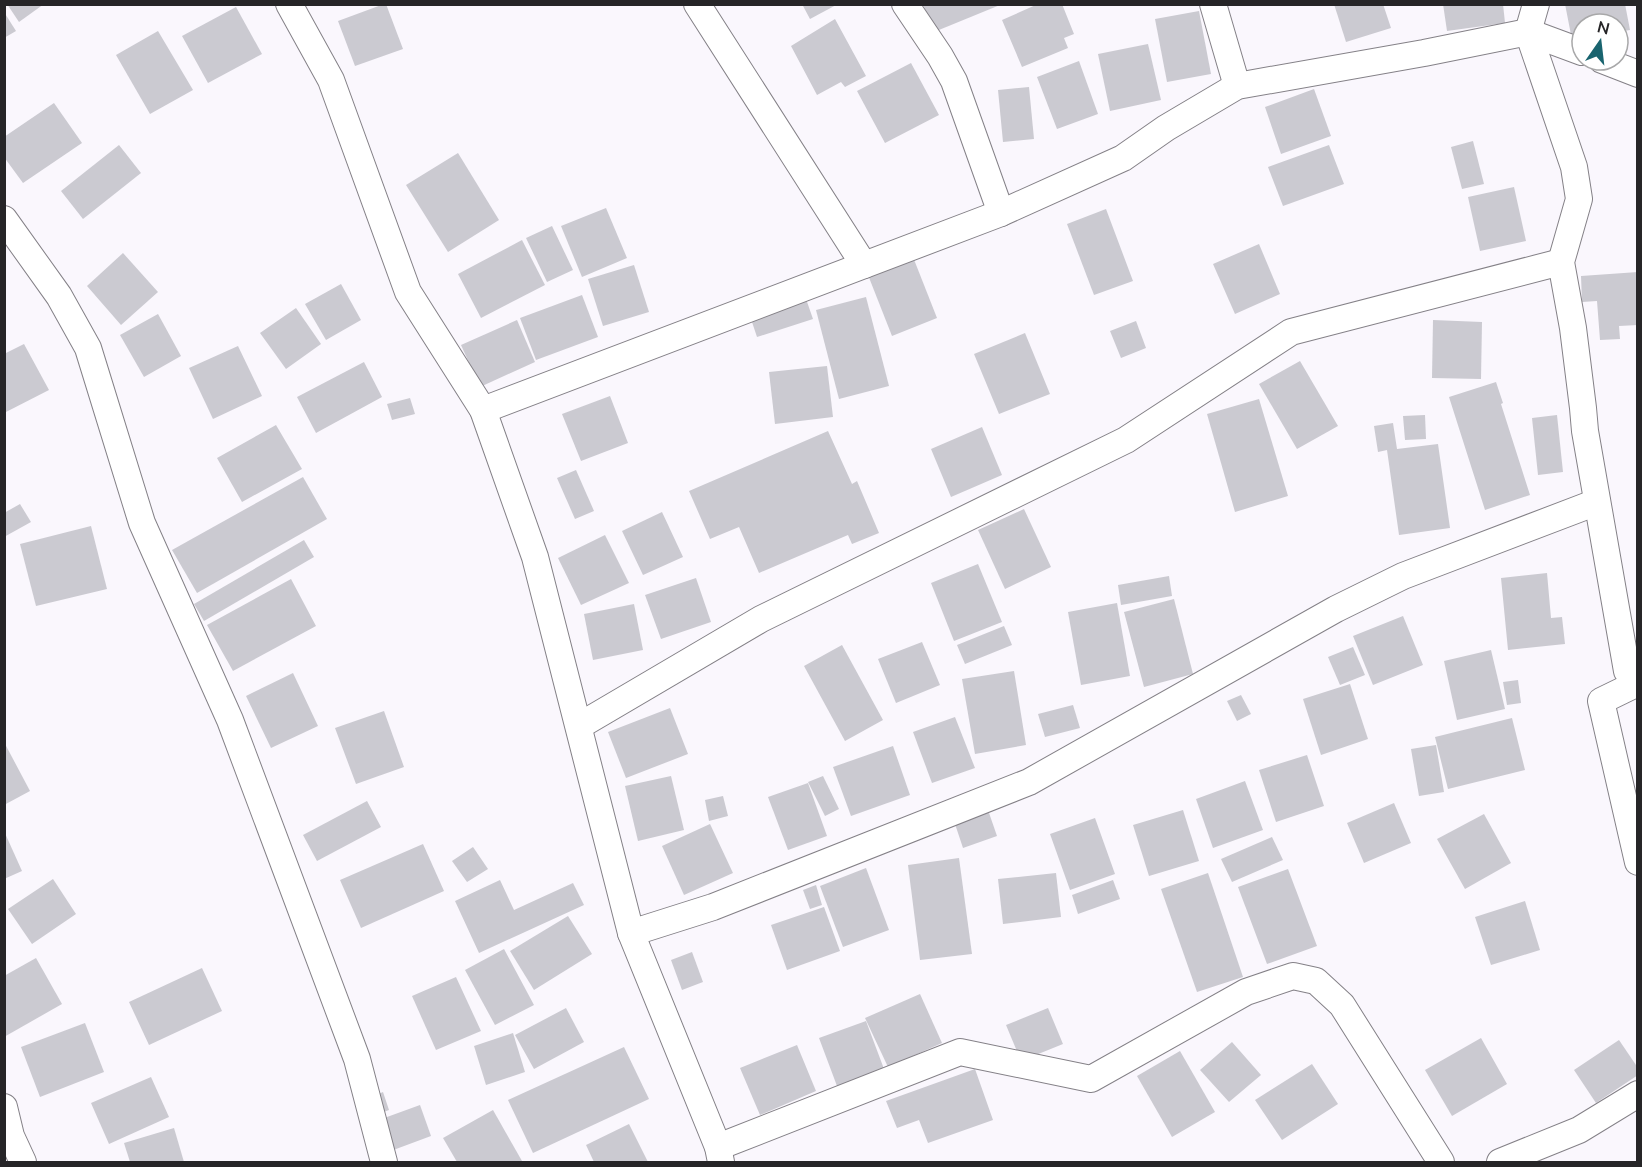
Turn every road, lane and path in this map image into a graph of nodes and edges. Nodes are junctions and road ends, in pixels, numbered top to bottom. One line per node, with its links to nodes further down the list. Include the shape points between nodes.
1 (289, 4): 13 (street, via 331,80 408,292)
2 (696, 4): 12 (street)
3 (905, 4): 9 (street, via 954,81)
4 (1213, 4): 8 (street)
5 (1536, 4): 6 (street)
6 (1528, 32): 7 (street); 8 (street); 11 (street, via 1574,167 1579,200)
7 (1570, 48)
8 (1237, 86): 9 (street, via 1123,158)
9 (1001, 213): 12 (street)
10 (4, 219): 24 (street, via 59,296 88,348 142,523 230,720 357,1059)
11 (1561, 262): 14 (street); 17 (street, via 1291,332 1126,440 761,620)
12 (864, 266): 13 (street)
13 (483, 410): 17 (street, via 536,557)
14 (1597, 502): 15 (street, via 1627,671); 19 (street, via 1403,576 1336,609 1029,782 712,907)
15 (1638, 678)
16 (1638, 683): 18 (street, via 1601,701)
17 (579, 726): 19 (street)
18 (1638, 862)
19 (631, 933): 22 (street)
20 (1638, 1095): 26 (street, via 1579,1130)
21 (4, 1107): 23 (street)
22 (720, 1155): 25 (street, via 960,1052 1091,1079 1246,993 1293,976 1316,981 1341,1005)
23 (23, 1162)
24 (384, 1162)
25 (1441, 1162)
26 (1500, 1162)

